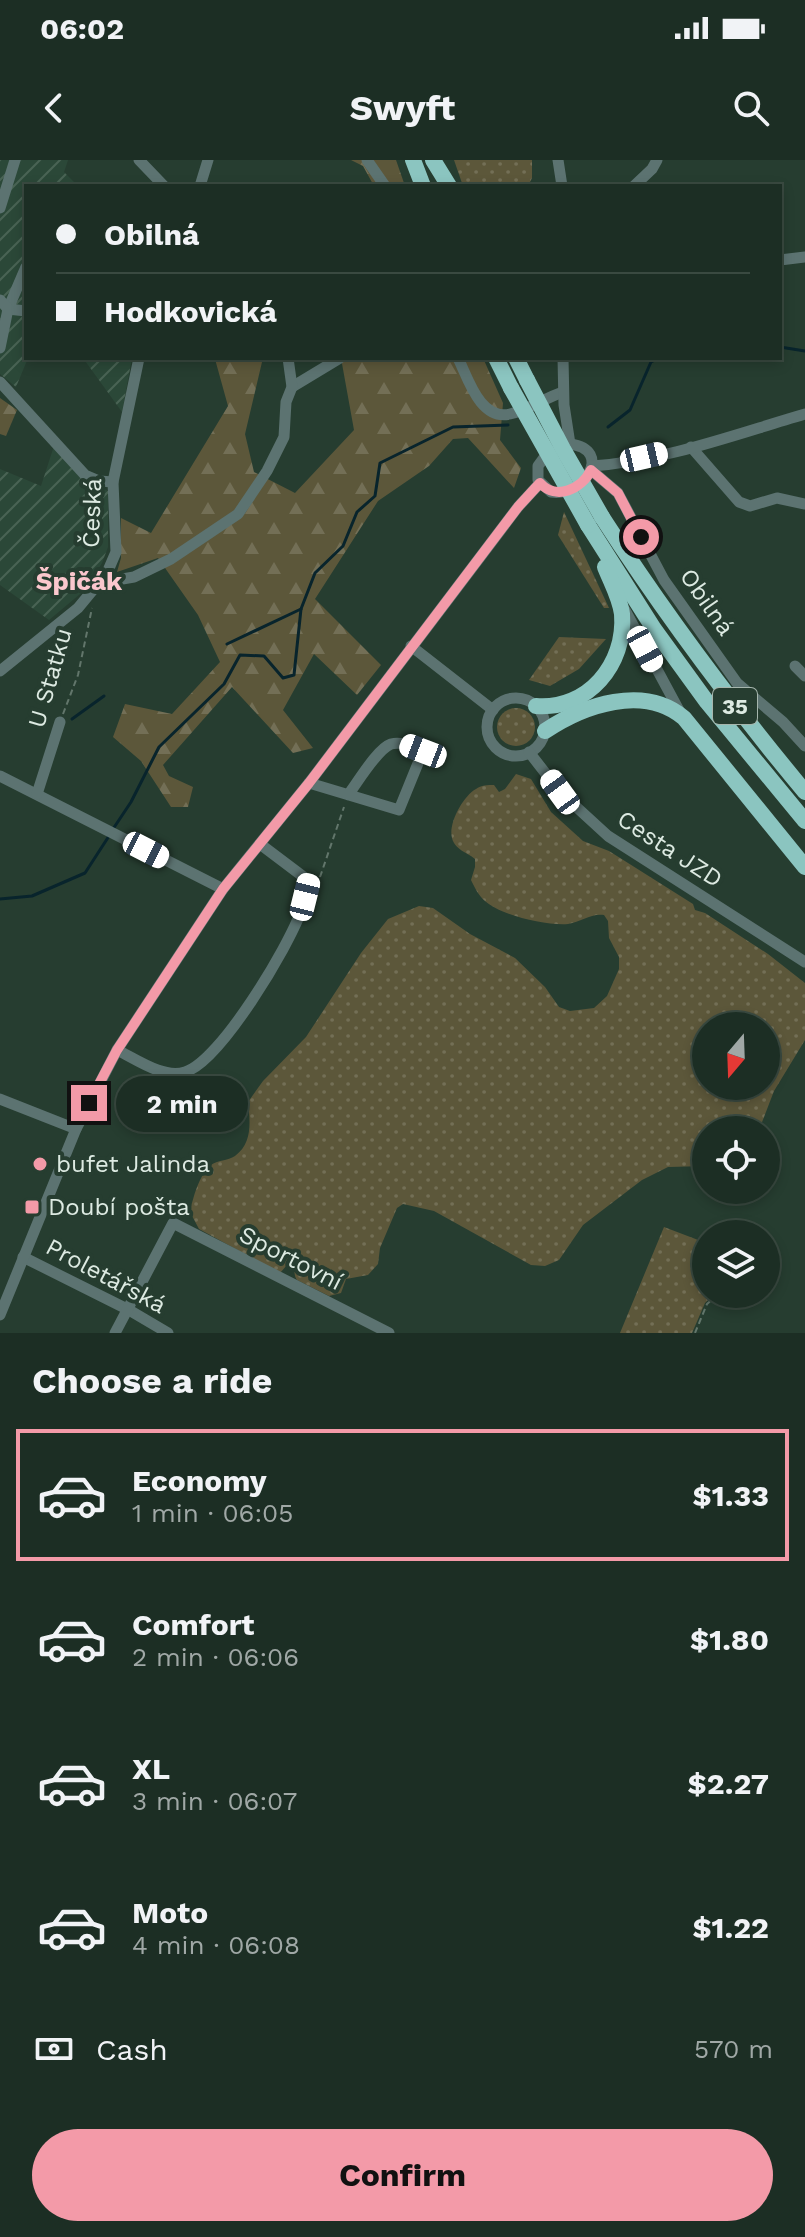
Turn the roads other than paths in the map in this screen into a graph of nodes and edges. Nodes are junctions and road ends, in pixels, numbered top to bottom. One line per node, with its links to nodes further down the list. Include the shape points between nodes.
1 (15, 160): 17 (street)
2 (139, 160): 9 (street)
3 (208, 160): 10 (street)
4 (367, 160): 11 (street)
5 (413, 160): 12 (highway)
6 (432, 160): 13 (highway); 14 (highway)
7 (558, 160): 15 (street)
8 (657, 160): 16 (street)
9 (162, 184)
10 (201, 184)
11 (384, 184)
12 (422, 184)
13 (440, 184)
14 (448, 184)
15 (562, 184)
16 (636, 184)
17 (0, 208)
18 (805, 257): 19 (street)
19 (782, 260)
20 (24, 270): 21 (street)
21 (4, 304): 22 (street); 23 (street)
22 (24, 310)
23 (0, 348)
24 (139, 360): 38 (street, Česká)
25 (288, 360): 32 (street)
26 (337, 360): 32 (street)
27 (459, 360): 33 (street, via 481,403 499,414)
28 (497, 360): 41 (highway, 35, bridge)
29 (517, 360): 41 (highway, 35, bridge)
30 (563, 360): 33 (street)
31 (0, 382): 38 (street, via 85,475)
32 (292, 387): 42 (street, via 284,437 238,514 134,577)
33 (563, 392): 35 (street)
34 (805, 414): 36 (street)
35 (570, 444): 37 (street, via 586,450); 39 (street, via 541,460)
36 (691, 447): 37 (street); 40 (street, via 739,502 750,506 777,498)
37 (592, 468): 39 (street, via 583,481 561,493); 53 (street, Obilná, via 618,493 664,580 737,683)
38 (113, 482): 42 (street, Česká, via 116,552)
39 (540, 483): 44 (street)
40 (805, 504)
41 (595, 521): 43 (highway); 57 (highway, 35); 60 (highway, 35, via 654,629)
42 (98, 583): 46 (street, Česká, via 78,608)
43 (615, 591): 48 (highway, via 622,627 605,676 581,696 558,706); 50 (street)
44 (411, 646): 49 (street); 56 (street)
45 (795, 666): 47 (street)
46 (0, 671)
47 (805, 676)
48 (536, 706): 49 (street, via 510,699); 52 (street)
49 (493, 710): 54 (street, via 488,730 497,748 516,755)
50 (684, 718): 52 (highway, via 659,703 632,700 570,716); 62 (highway)
51 (60, 722): 58 (street, U Statku)
52 (545, 731): 54 (street)
53 (805, 746)
54 (529, 752): 64 (street, Cesta JZD, via 560,792 608,836)
55 (0, 776): 58 (street)
56 (309, 783): 59 (street); 61 (street)
57 (805, 792)
58 (37, 794): 63 (street)
59 (348, 795): 59 (street, via 399,810 423,751 391,744)
60 (805, 821)
61 (260, 844): 63 (street); 65 (street, via 309,881 301,913 255,999 215,1049 186,1072 167,1073)
62 (805, 867)
63 (223, 889): 65 (street)
64 (805, 962)
65 (117, 1050): 67 (street)
66 (0, 1099): 67 (street)
67 (76, 1129): 68 (street)
68 (23, 1257): 69 (street, Proletářská); 70 (street)
69 (129, 1310): 71 (street); 72 (street, Proletářská); 73 (street, Sportovní, via 173,1223)
70 (0, 1315)
71 (115, 1333)
72 (168, 1333)
73 (389, 1333)

